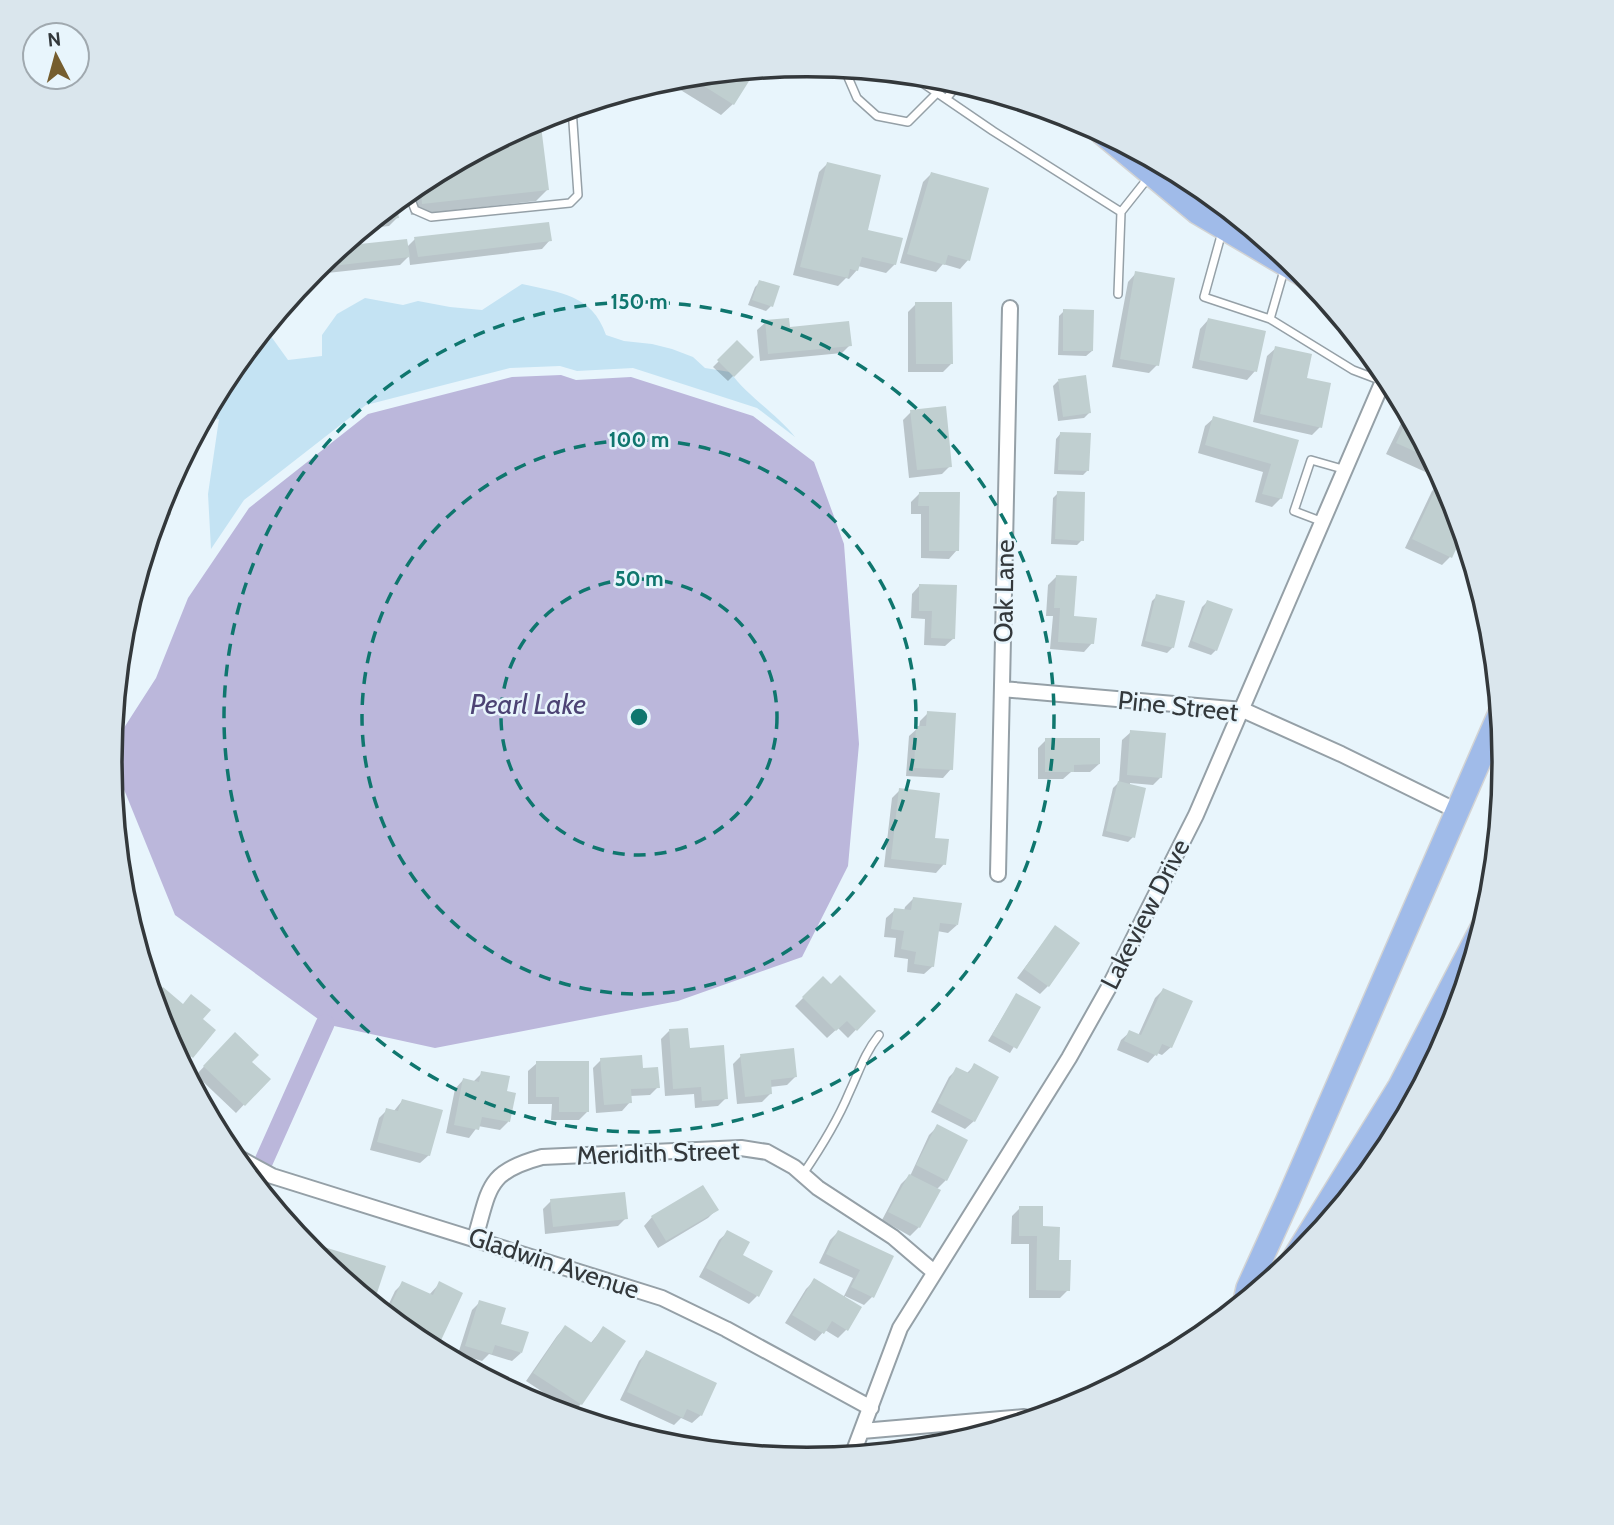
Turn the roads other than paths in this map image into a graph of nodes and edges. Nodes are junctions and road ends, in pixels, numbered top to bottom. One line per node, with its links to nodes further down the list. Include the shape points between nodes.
1 (848, 78): 4 (lane, via 857,98 877,116 908,122)
2 (930, 88): 4 (lane)
3 (951, 92): 5 (lane)
4 (937, 93): 5 (lane)
5 (946, 99): 10 (lane)
6 (573, 118): 9 (lane, via 578,195 570,203 431,217 415,210)
7 (1137, 162): 8 (main road)
8 (1151, 174): 10 (lane); 11 (main road)
9 (412, 203)
10 (1121, 212): 14 (lane)
11 (1223, 228): 12 (main road); 16 (lane, via 1204,297)
12 (1267, 255)
13 (1285, 271): 16 (lane)
14 (1118, 294)
15 (1010, 308): 21 (street, Oak Lane)
16 (1270, 319): 17 (lane, via 1353,370)
17 (1372, 375)
18 (1381, 388): 19 (street, Lakeview Drive)
19 (1346, 470): 20 (street, Lakeview Drive); 20 (lane, via 1311,460 1294,511)
20 (1323, 522): 22 (street, Lakeview Drive)
21 (1002, 689): 22 (street, Pine Street); 25 (street, Oak Lane)
22 (1243, 710): 24 (street, Pine Street); 32 (street, Lakeview Drive, via 1196,815 1102,999)
23 (1491, 734): 24 (main road)
24 (1459, 812): 33 (main road)
25 (998, 874)
26 (1460, 970): 30 (main road, via 1399,1086)
27 (879, 1035): 29 (lane)
28 (253, 1166): 31 (street, Gladwin Avenue, via 272,1176)
29 (803, 1175): 31 (street, Meridith Street, via 767,1152 741,1148 542,1157 501,1174 490,1189); 32 (street, Meridith Street, via 893,1237)
30 (1320, 1216)
31 (475, 1238): 34 (street, Gladwin Avenue, via 662,1298)
32 (934, 1272): 34 (street, Lakeview Drive, via 900,1328)
33 (1249, 1286)
34 (870, 1408): 36 (street, Lakeview Drive)
35 (1001, 1420): 36 (street)
36 (862, 1431): 37 (street, Lakeview Drive)
37 (856, 1447)

